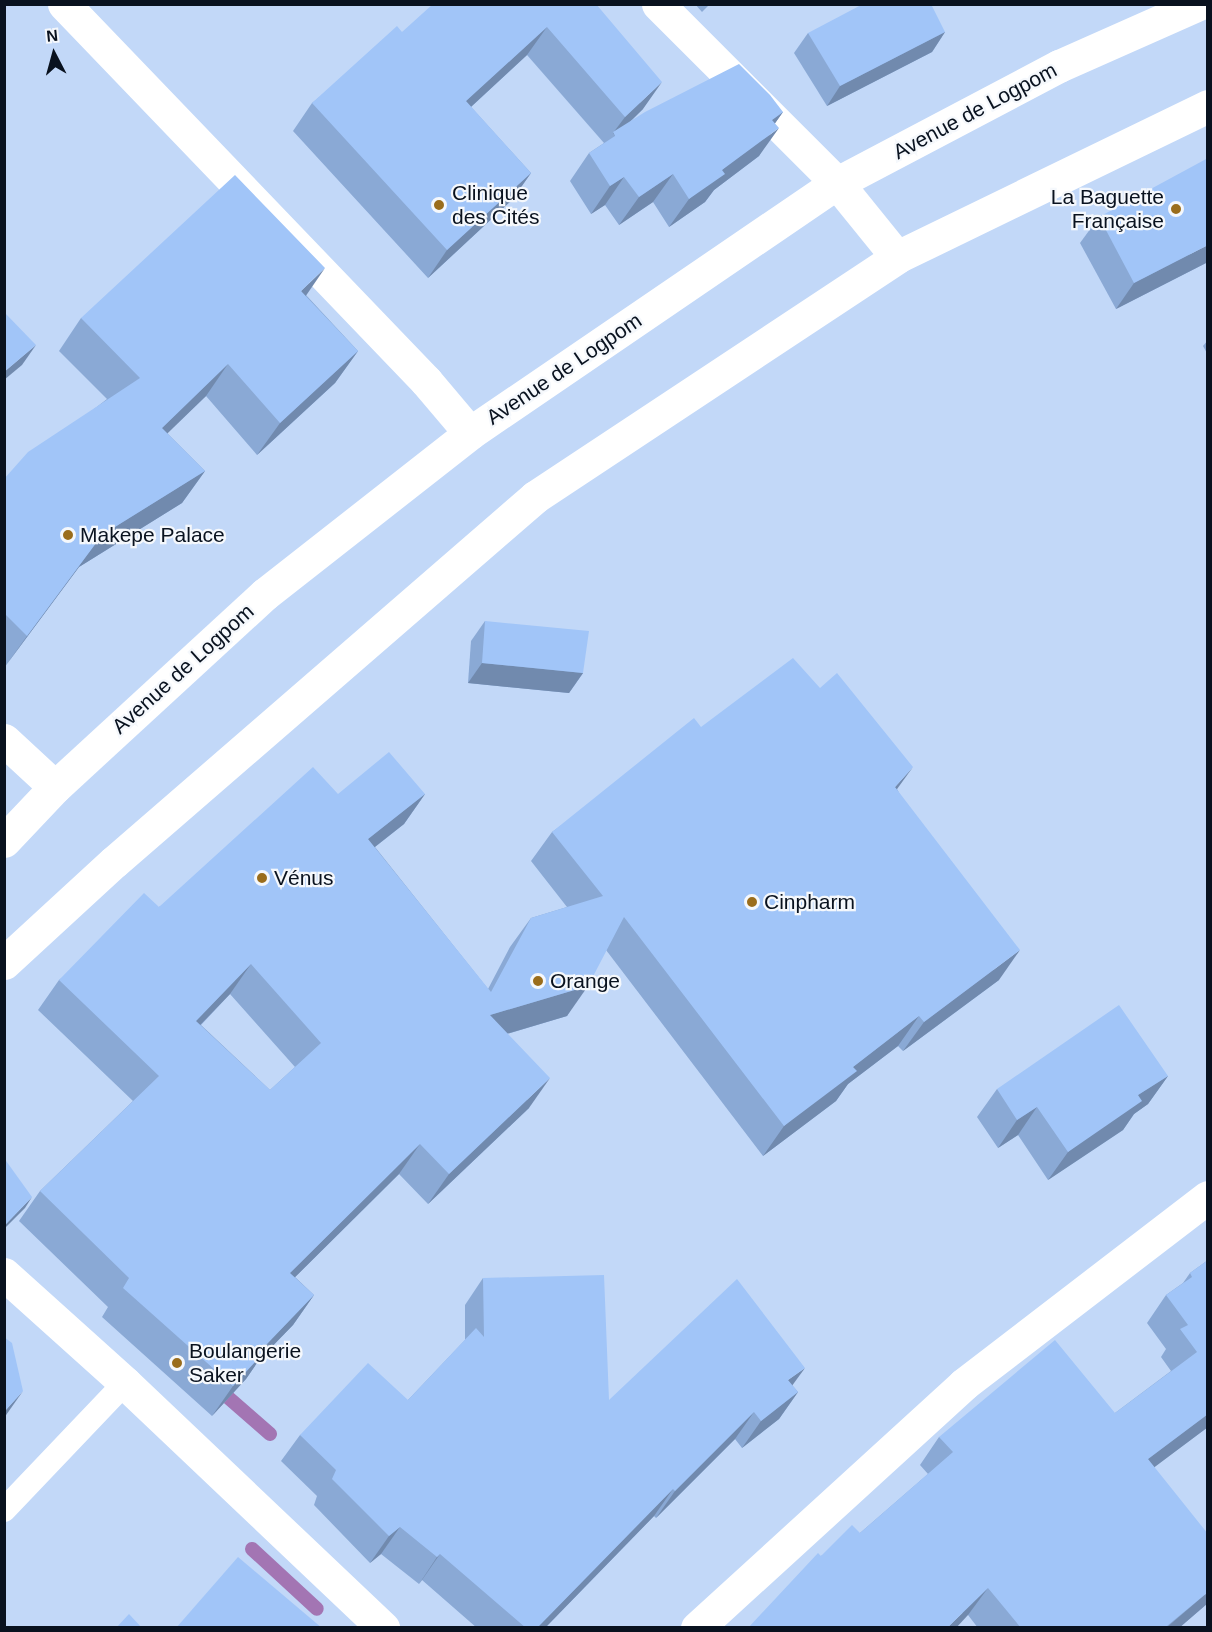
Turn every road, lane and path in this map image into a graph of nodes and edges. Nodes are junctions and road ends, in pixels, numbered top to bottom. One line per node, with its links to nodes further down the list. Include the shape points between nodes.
1 (64, 4): 7 (main road, via 426,381)
2 (658, 4): 5 (main road)
3 (1199, 4): 5 (main road, Avenue de Logpom, via 1059,66)
4 (1208, 106): 6 (main road)
5 (837, 183): 6 (main road); 7 (main road, Avenue de Logpom)
6 (897, 257): 11 (main road, via 536,497 114,862)
7 (470, 433): 9 (main road, Avenue de Logpom, via 266,594)
8 (4, 740): 9 (main road)
9 (55, 786): 10 (main road, Avenue de Logpom)
10 (4, 841)
11 (16, 953)
12 (1208, 1197): 17 (main road, via 964,1384)
13 (4, 1274): 14 (main road)
14 (125, 1383): 15 (lane); 16 (main road)
15 (4, 1510)
16 (383, 1628)
17 (697, 1628)

